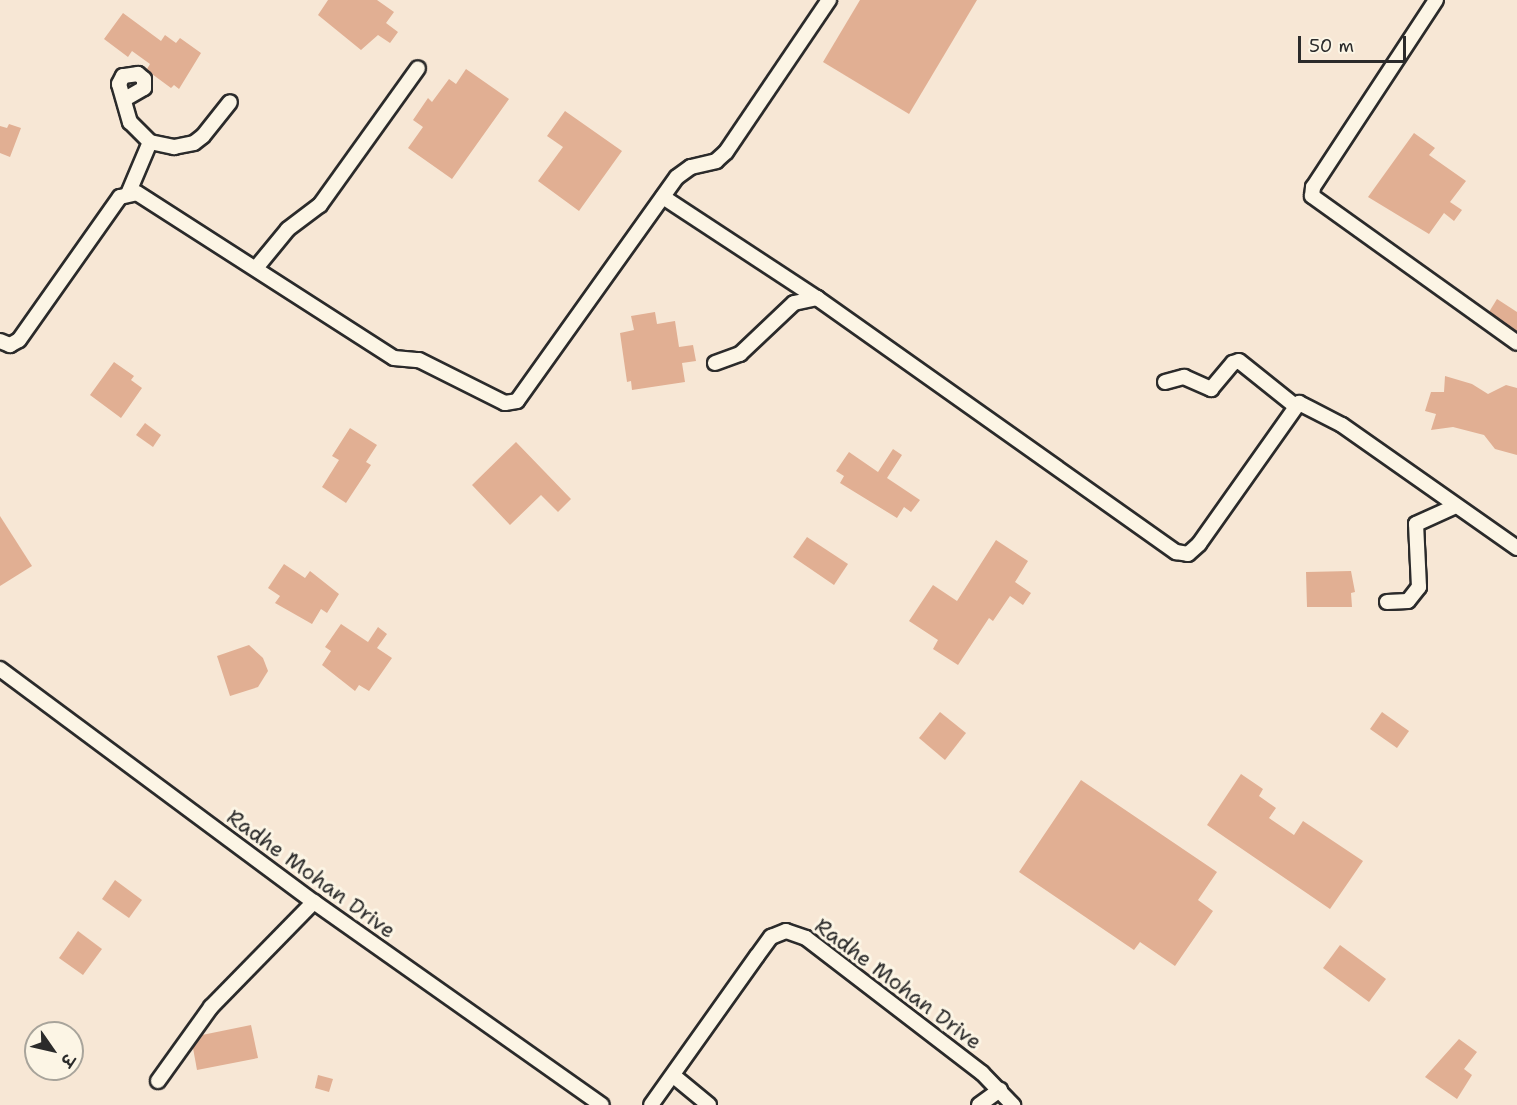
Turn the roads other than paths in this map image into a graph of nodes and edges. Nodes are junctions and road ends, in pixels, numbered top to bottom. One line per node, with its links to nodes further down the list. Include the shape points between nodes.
1 (829, 0): 8 (street, via 722,157 681,173)
2 (1436, 0): 12 (street, via 1313,187 1312,196)
3 (418, 68): 9 (street, via 320,205 288,229)
4 (125, 99): 6 (street, via 130,122)
5 (230, 102): 6 (street, via 194,143 174,147)
6 (150, 142): 7 (street)
7 (128, 194): 9 (street, via 143,195); 11 (street, via 120,197 19,340 10,345)
8 (663, 197): 9 (street, via 524,395 513,402 505,403 419,360 394,358); 10 (street)
9 (256, 268)
10 (817, 298): 13 (street, via 794,303 740,354); 15 (street, via 1183,555 1199,544)
11 (0, 341)
12 (1517, 343)
13 (715, 363)
14 (1165, 382): 15 (street, via 1184,376 1211,389 1239,361)
15 (1294, 405): 16 (street, via 1304,403 1318,410)
16 (1456, 506): 17 (street); 18 (street, via 1416,524 1419,587 1408,601)
17 (1517, 548)
18 (1387, 602)
19 (0, 669): 20 (street, Radhe Mohan Drive)
20 (314, 903): 22 (street, via 211,1007); 24 (street, Radhe Mohan Drive)
21 (675, 1077): 23 (street, Radhe Mohan Drive, via 757,956 771,938 786,931 806,938); 25 (street, Radhe Mohan Drive); 26 (street)
22 (158, 1081)
23 (999, 1090): 27 (street); 28 (street, Radhe Mohan Drive)
24 (602, 1105)
25 (651, 1105)
26 (709, 1105)
27 (979, 1105)
28 (1013, 1105)

